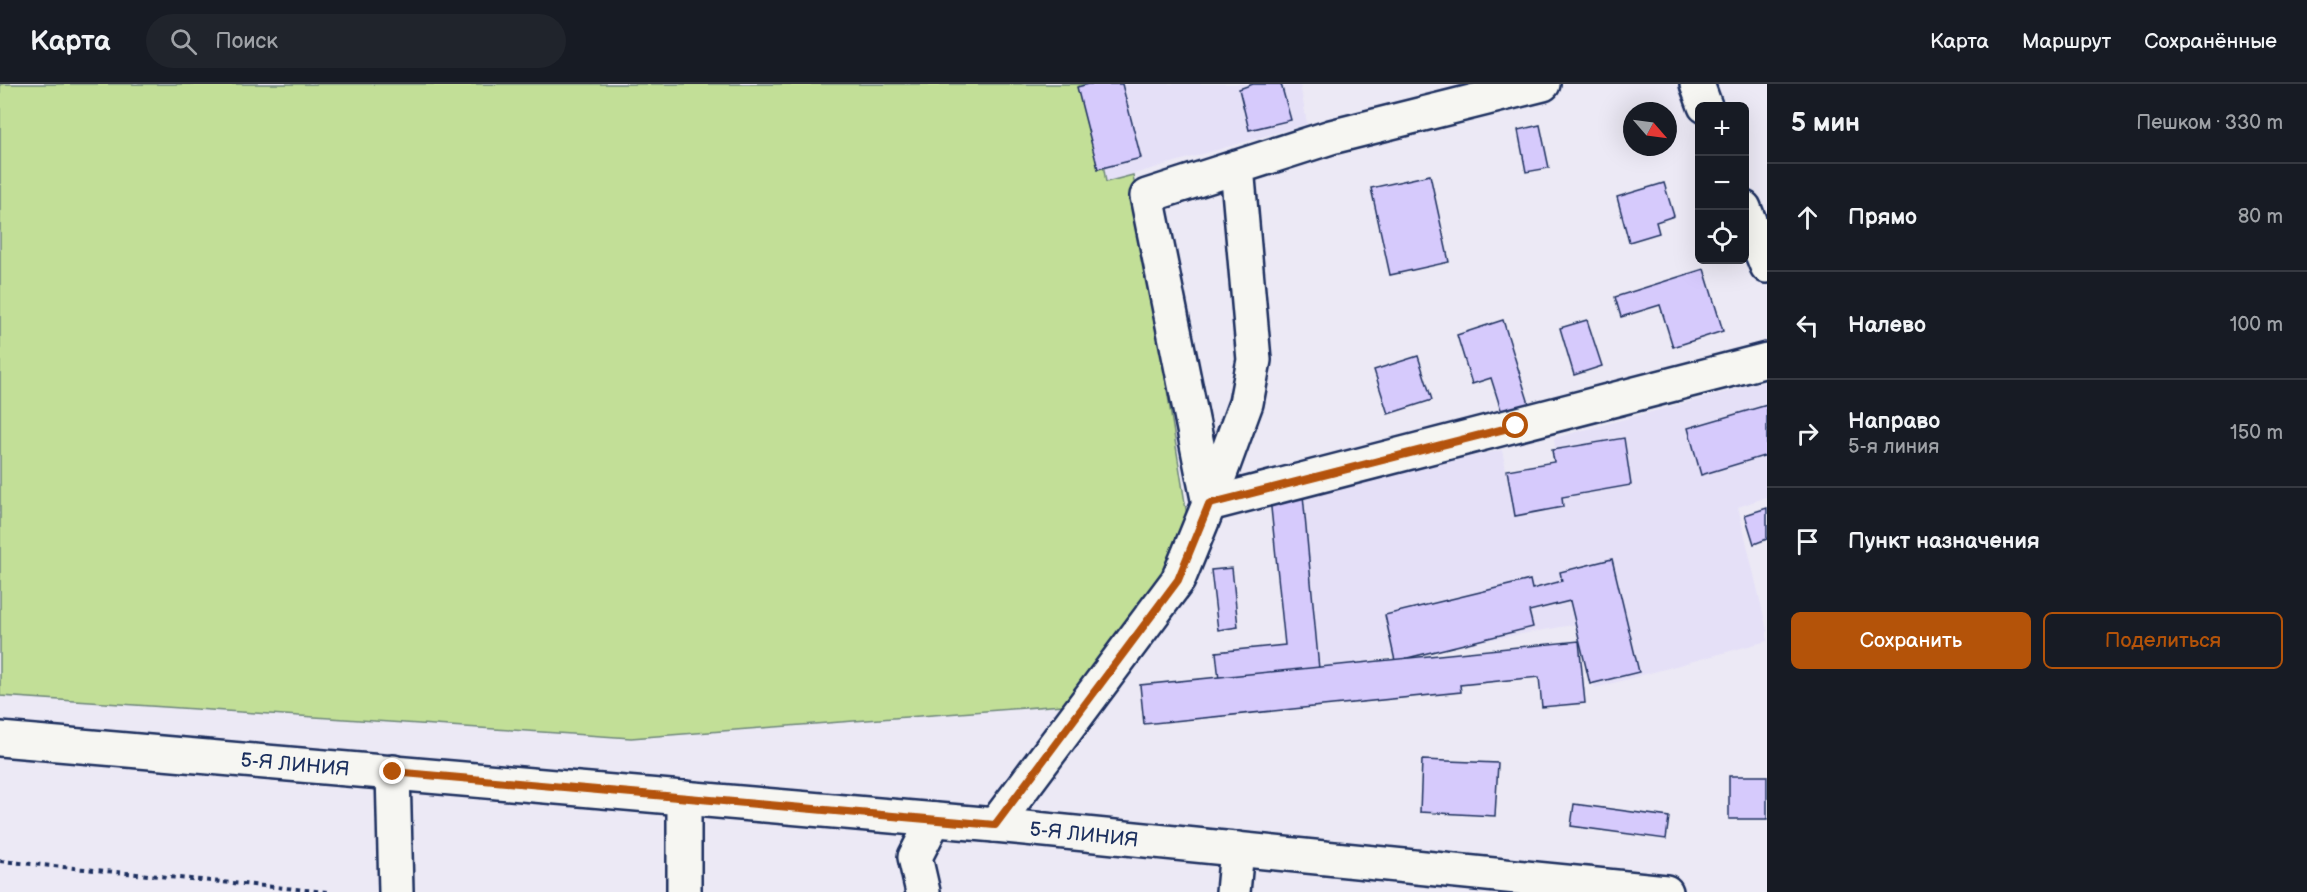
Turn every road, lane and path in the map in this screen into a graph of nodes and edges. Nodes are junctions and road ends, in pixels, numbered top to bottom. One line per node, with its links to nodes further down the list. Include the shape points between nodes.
1 (1543, 84): 4 (street, via 1331,137)
2 (1697, 84): 3 (street)
3 (1704, 102)
4 (1237, 167): 8 (street, via 1254,360 1246,403); 8 (street, via 1147,196)
5 (1745, 210): 6 (street)
6 (1767, 266)
7 (1767, 360): 8 (street)
8 (1209, 504): 13 (street, via 1178,580)
9 (0, 740): 10 (street, 5-Я ЛИНИЯ)
10 (393, 772): 11 (street, 5-Я ЛИНИЯ); 17 (street)
11 (684, 798): 12 (street, 5-Я ЛИНИЯ); 18 (street)
12 (934, 820): 13 (street, 5-Я ЛИНИЯ); 19 (street, via 915,857)
13 (995, 825): 14 (street, 5-Я ЛИНИЯ)
14 (1237, 849): 20 (street); 21 (street, 5-Я ЛИНИЯ)
15 (0, 861): 16 (path)
16 (327, 892)
17 (396, 892)
18 (684, 892)
19 (922, 892)
20 (1233, 892)
21 (1666, 892)

